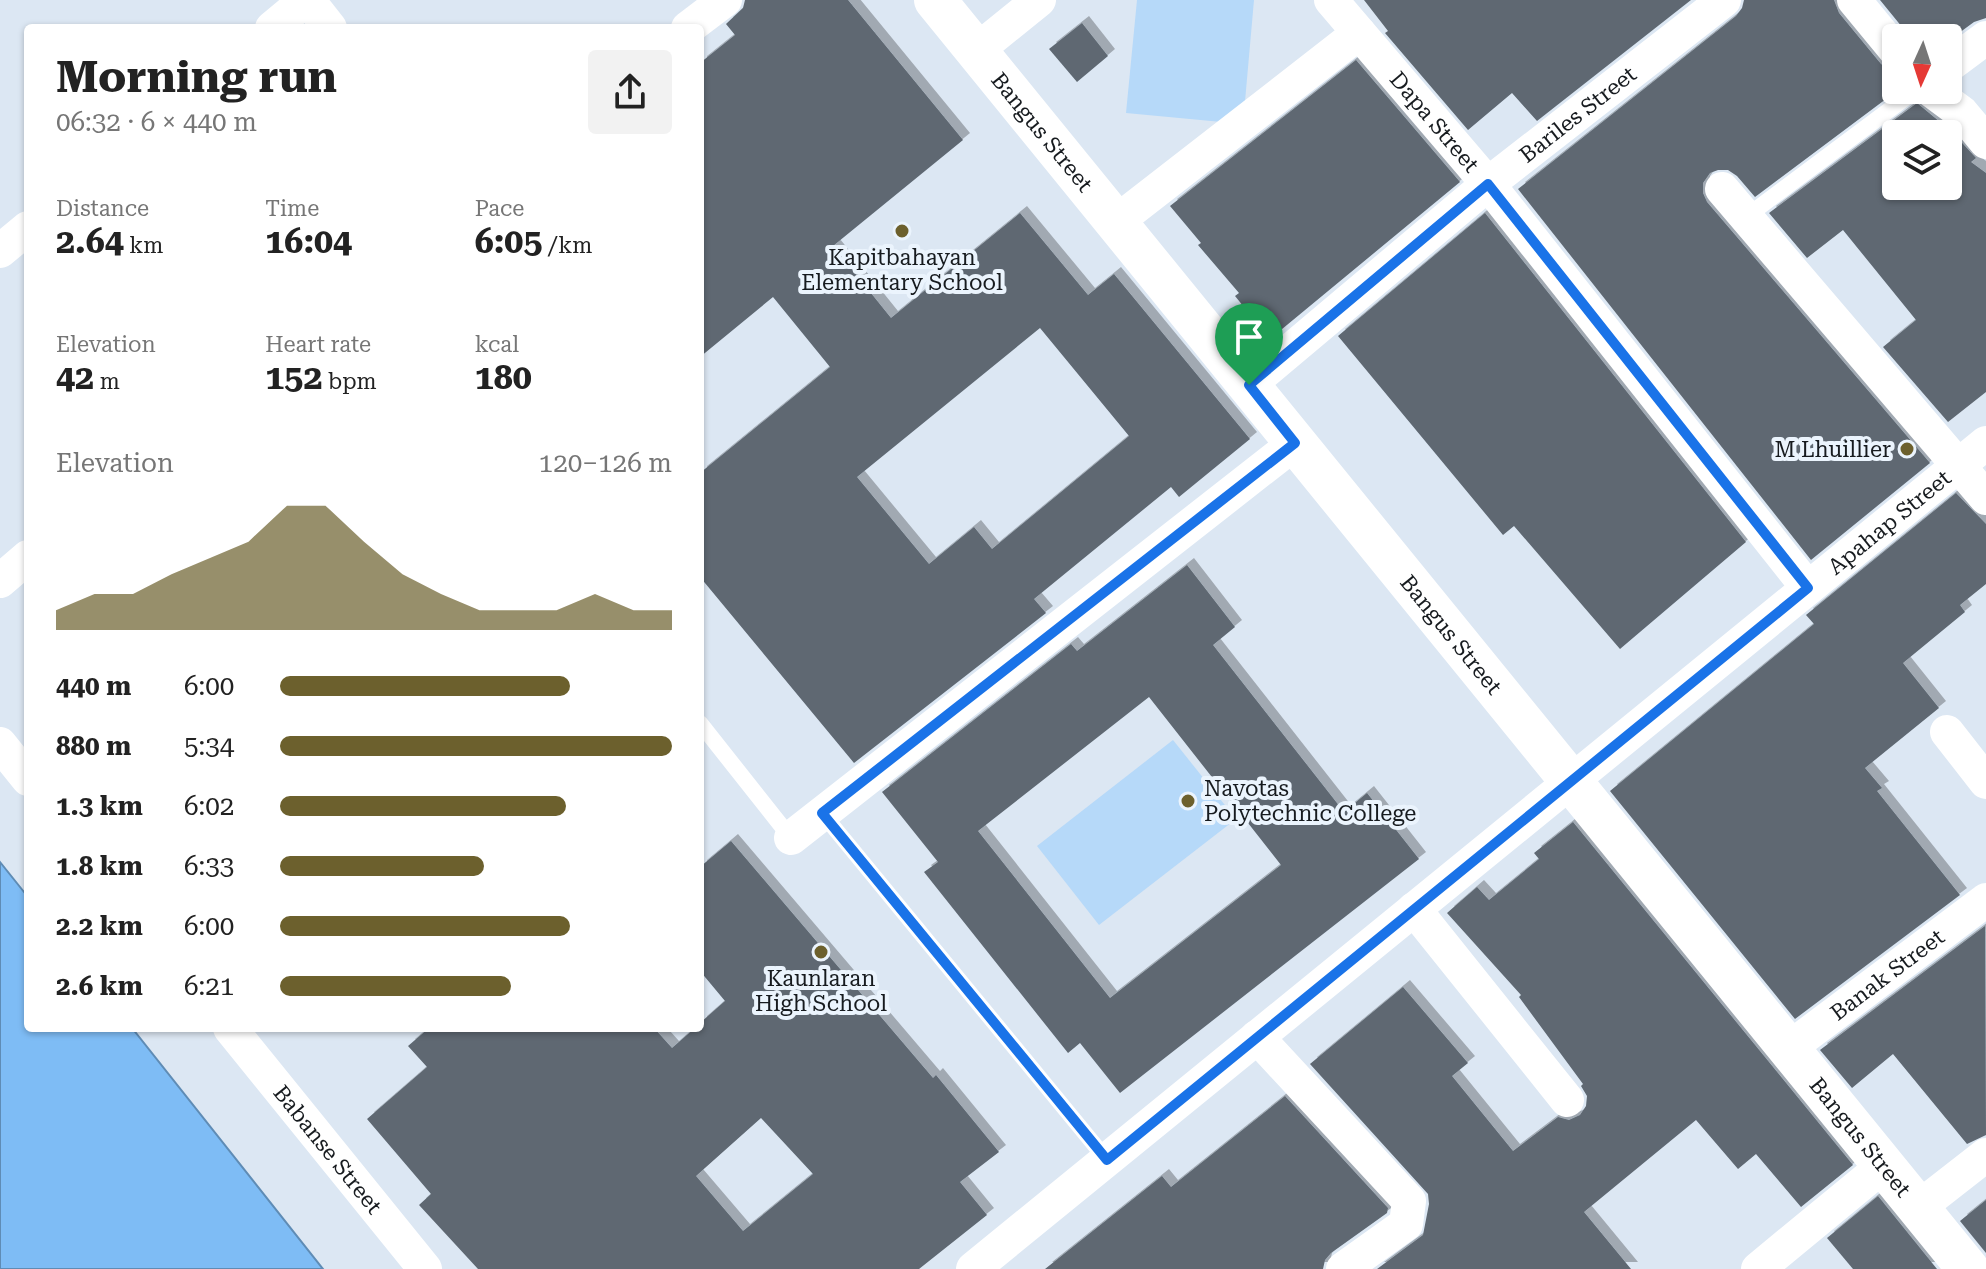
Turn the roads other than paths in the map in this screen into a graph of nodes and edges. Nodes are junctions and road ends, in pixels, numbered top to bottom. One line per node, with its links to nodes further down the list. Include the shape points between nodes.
1 (307, 0): 8 (street); 9 (street)
2 (725, 0): 10 (street)
3 (935, 0): 14 (street, Bangus Street)
4 (1039, 0): 14 (street)
5 (1331, 0): 11 (street, Dapa Street)
6 (1724, 0): 19 (street, Bariles Street)
7 (1854, 0): 12 (street)
8 (277, 24)
9 (327, 24)
10 (693, 24)
11 (1359, 33): 19 (street, Dapa Street); 22 (street)
12 (1882, 34)
13 (1986, 38): 15 (street)
14 (976, 51): 22 (street, Bangus Street)
15 (1962, 56)
16 (1897, 104): 21 (lane)
17 (1950, 104): 18 (street)
18 (1986, 142)
19 (1488, 184): 25 (street, Bariles Street); 32 (street, Dapa Street)
20 (1722, 189): 21 (street)
21 (1746, 217): 28 (street)
22 (1116, 222): 25 (street, Bangus Street)
23 (24, 231): 24 (street)
24 (0, 251)
25 (1249, 385): 26 (street, Bangus Street)
26 (1295, 443): 37 (street, Bangus Street); 39 (street)
27 (1986, 443): 28 (street, Apahap Street)
28 (1959, 465): 29 (street); 32 (street, Apahap Street)
29 (1986, 498)
30 (24, 560): 31 (street)
31 (0, 581)
32 (1808, 588): 37 (street, Apahap Street)
33 (704, 728): 39 (lane)
34 (1947, 732): 38 (street)
35 (0, 744): 36 (street)
36 (24, 774)
37 (1571, 781): 41 (street, Apahap Street); 44 (street, Bangus Street)
38 (1986, 782)
39 (791, 838)
40 (1986, 900): 44 (street, Banak Street)
41 (1414, 909): 43 (street, Apahap Street); 45 (street)
42 (233, 1032): 49 (street, Babanse Street)
43 (1257, 1037): 50 (street, Apahap Street); 51 (street, via 1409,1201 1406,1224)
44 (1788, 1049): 47 (street, Bangus Street)
45 (1567, 1100)
46 (1986, 1155): 48 (street)
47 (1883, 1166): 48 (street, Bangus Street); 52 (street)
48 (1918, 1208): 53 (street, Bangus Street)
49 (425, 1269)
50 (973, 1269)
51 (1343, 1269)
52 (1758, 1269)
53 (1968, 1269)

